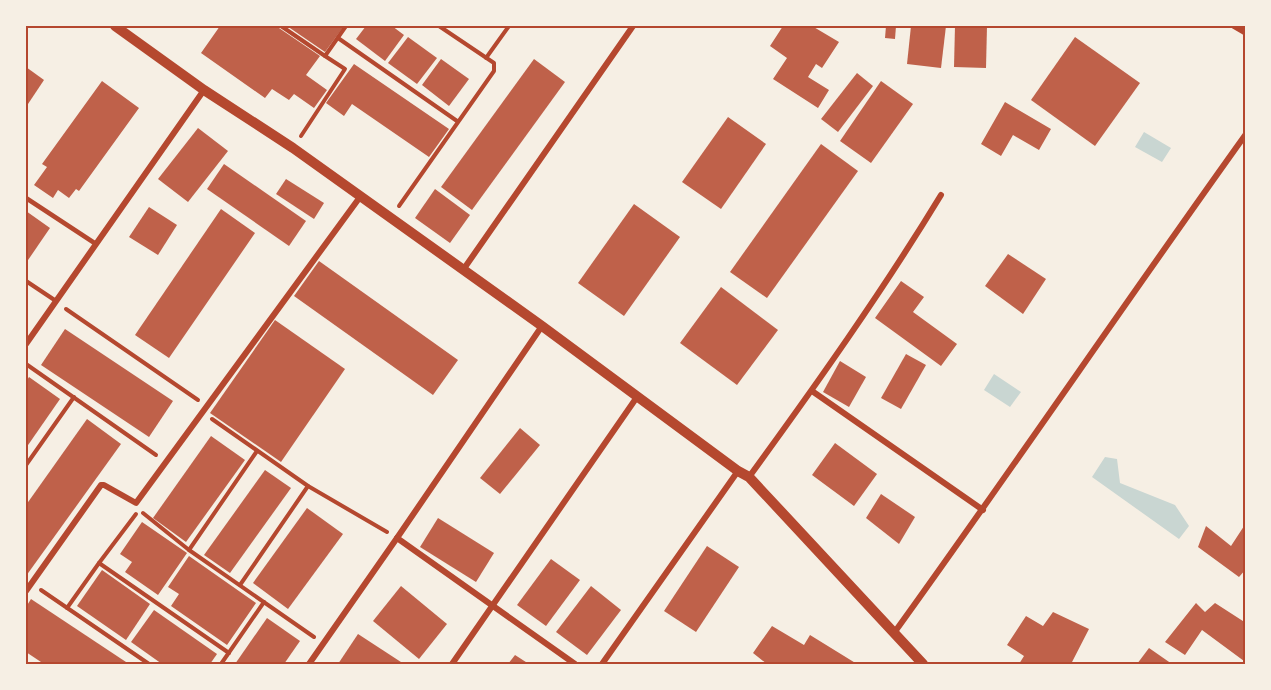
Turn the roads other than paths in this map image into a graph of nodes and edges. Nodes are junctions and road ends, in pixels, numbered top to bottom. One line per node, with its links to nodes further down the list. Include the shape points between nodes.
1 (115, 26): 5 (street)
2 (633, 26): 11 (street)
3 (1234, 26): 4 (street)
4 (1245, 33)
5 (204, 90): 8 (street); 10 (street)
6 (1245, 134): 20 (street)
7 (941, 195): 16 (street)
8 (360, 197): 11 (street); 22 (street, via 136,503 101,484)
9 (26, 198): 10 (lane)
10 (96, 244): 13 (street)
11 (463, 270): 14 (street)
12 (26, 281): 13 (lane)
13 (56, 301): 15 (street)
14 (542, 326): 17 (street); 21 (street)
15 (26, 344)
16 (812, 391): 19 (street); 20 (street)
17 (637, 397): 18 (street); 23 (street)
18 (738, 471): 19 (street); 28 (street)
19 (749, 477): 24 (street)
20 (983, 510): 24 (street)
21 (397, 538): 23 (street); 25 (street)
22 (26, 591)
23 (492, 605): 26 (street); 27 (street)
24 (894, 633): 29 (street)
25 (309, 664)
26 (452, 664)
27 (575, 664)
28 (602, 664)
29 (923, 664)

